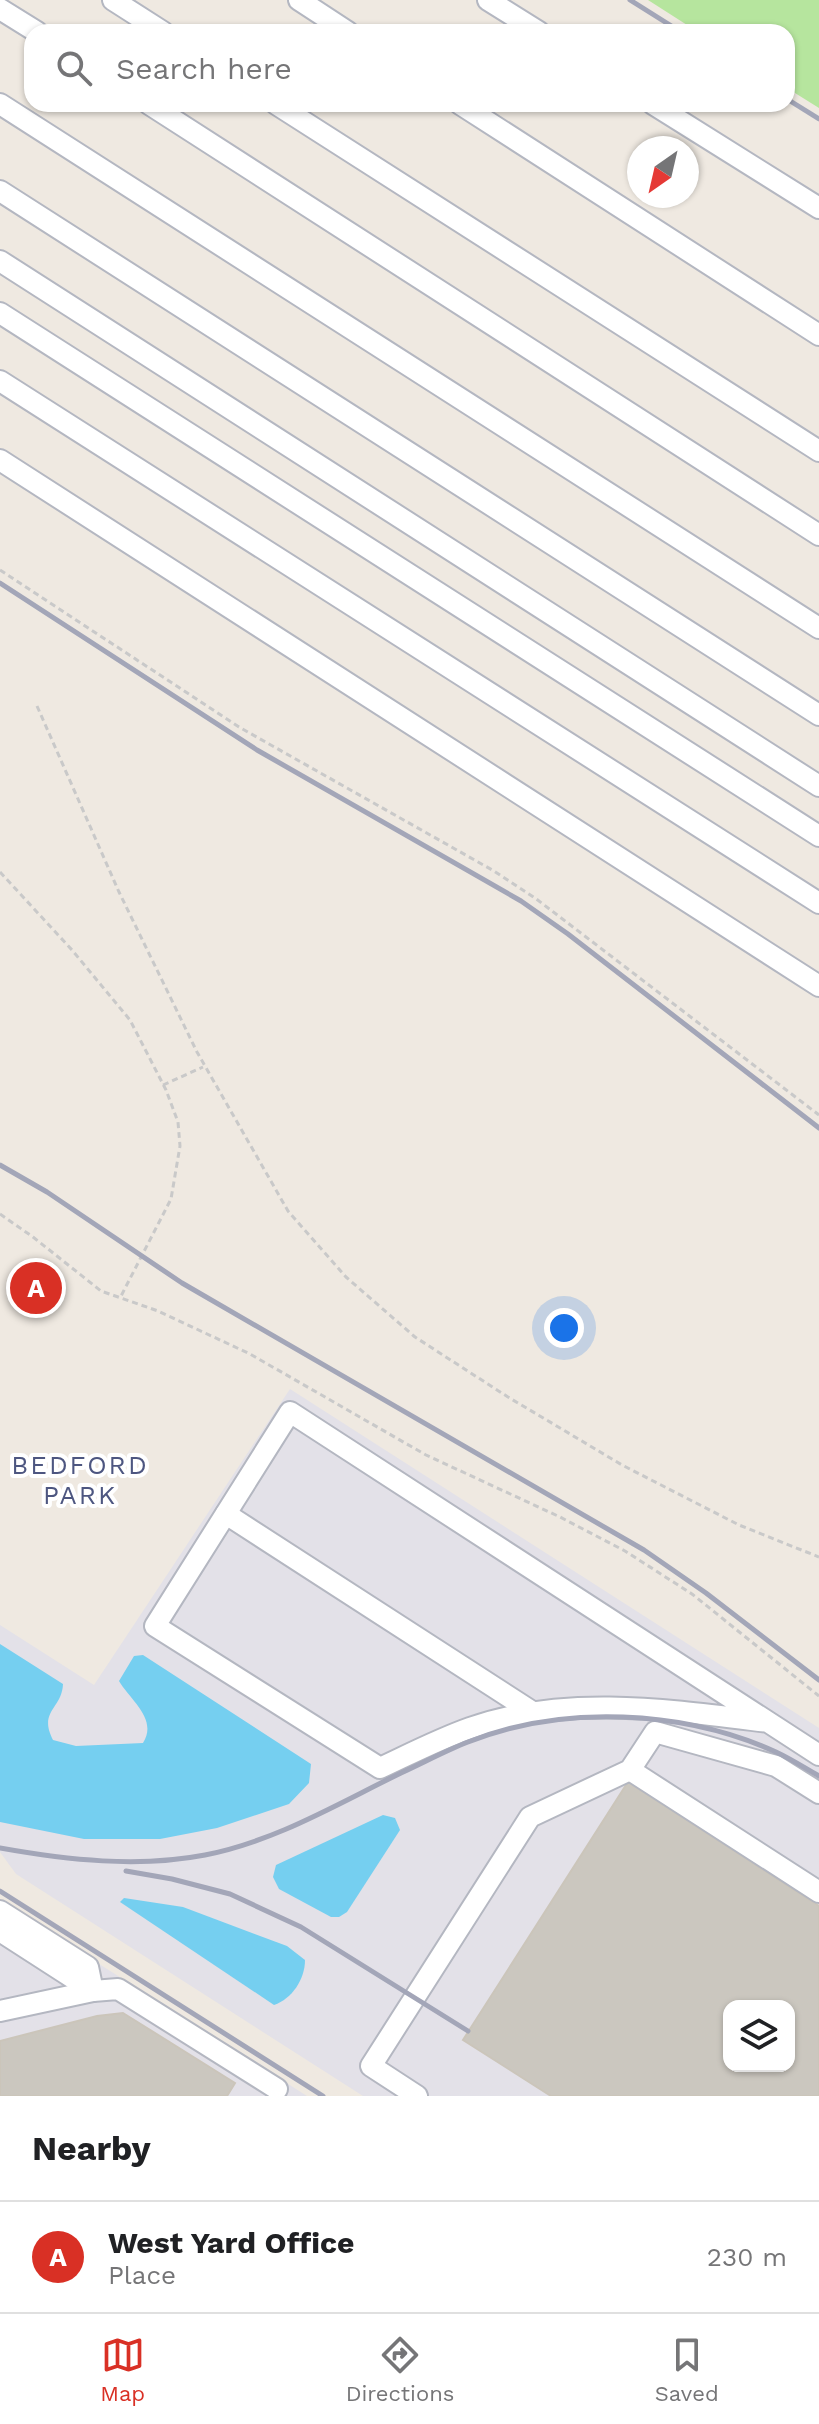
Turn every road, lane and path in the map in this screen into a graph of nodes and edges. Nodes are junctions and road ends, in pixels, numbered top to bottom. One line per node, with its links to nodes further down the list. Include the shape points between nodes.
1 (113, 0): 6 (lane)
2 (299, 0): 7 (lane)
3 (488, 0): 8 (lane)
4 (0, 9): 5 (lane)
5 (24, 24)
6 (150, 24)
7 (336, 24)
8 (526, 24)
9 (0, 104): 24 (lane)
10 (161, 112): 22 (lane)
11 (289, 112): 20 (lane)
12 (472, 112): 18 (lane)
13 (666, 112): 15 (lane)
14 (0, 191): 26 (lane)
15 (819, 208)
16 (0, 261): 27 (lane)
17 (0, 313): 28 (lane)
18 (819, 335)
19 (0, 381): 30 (lane)
20 (819, 451)
21 (0, 460): 31 (lane)
22 (819, 535)
23 (0, 570): 34 (path, via 239,727 535,898)
24 (819, 628)
25 (37, 706): 32 (path, via 119,892)
26 (819, 715)
27 (819, 786)
28 (819, 836)
29 (0, 872): 33 (path, via 130,1020)
30 (819, 903)
31 (819, 986)
32 (205, 1066): 33 (path); 38 (path, via 288,1211 346,1277 415,1337 622,1465 739,1525)
33 (163, 1085): 36 (path, via 178,1122 180,1146 172,1195)
34 (819, 1115)
35 (0, 1214): 36 (path, via 101,1291)
36 (120, 1298): 39 (path, via 250,1354 426,1455 625,1551 692,1594)
37 (226, 1514): 40 (lane); 40 (lane, via 155,1626 380,1768 471,1727); 41 (lane, via 290,1412)
38 (819, 1557)
39 (819, 1696)
40 (534, 1713): 41 (lane, via 654,1709)
41 (768, 1722): 42 (lane)
42 (819, 1755)
43 (630, 1770): 44 (lane, via 655,1732 776,1766); 45 (lane); 51 (lane, via 530,1817 371,2066)
44 (819, 1793)
45 (819, 1892)
46 (0, 1911): 48 (lane, via 88,1967)
47 (0, 1931): 48 (lane)
48 (93, 1991): 49 (lane); 50 (lane, via 118,1989)
49 (0, 2011)
50 (277, 2089)
51 (417, 2096)

